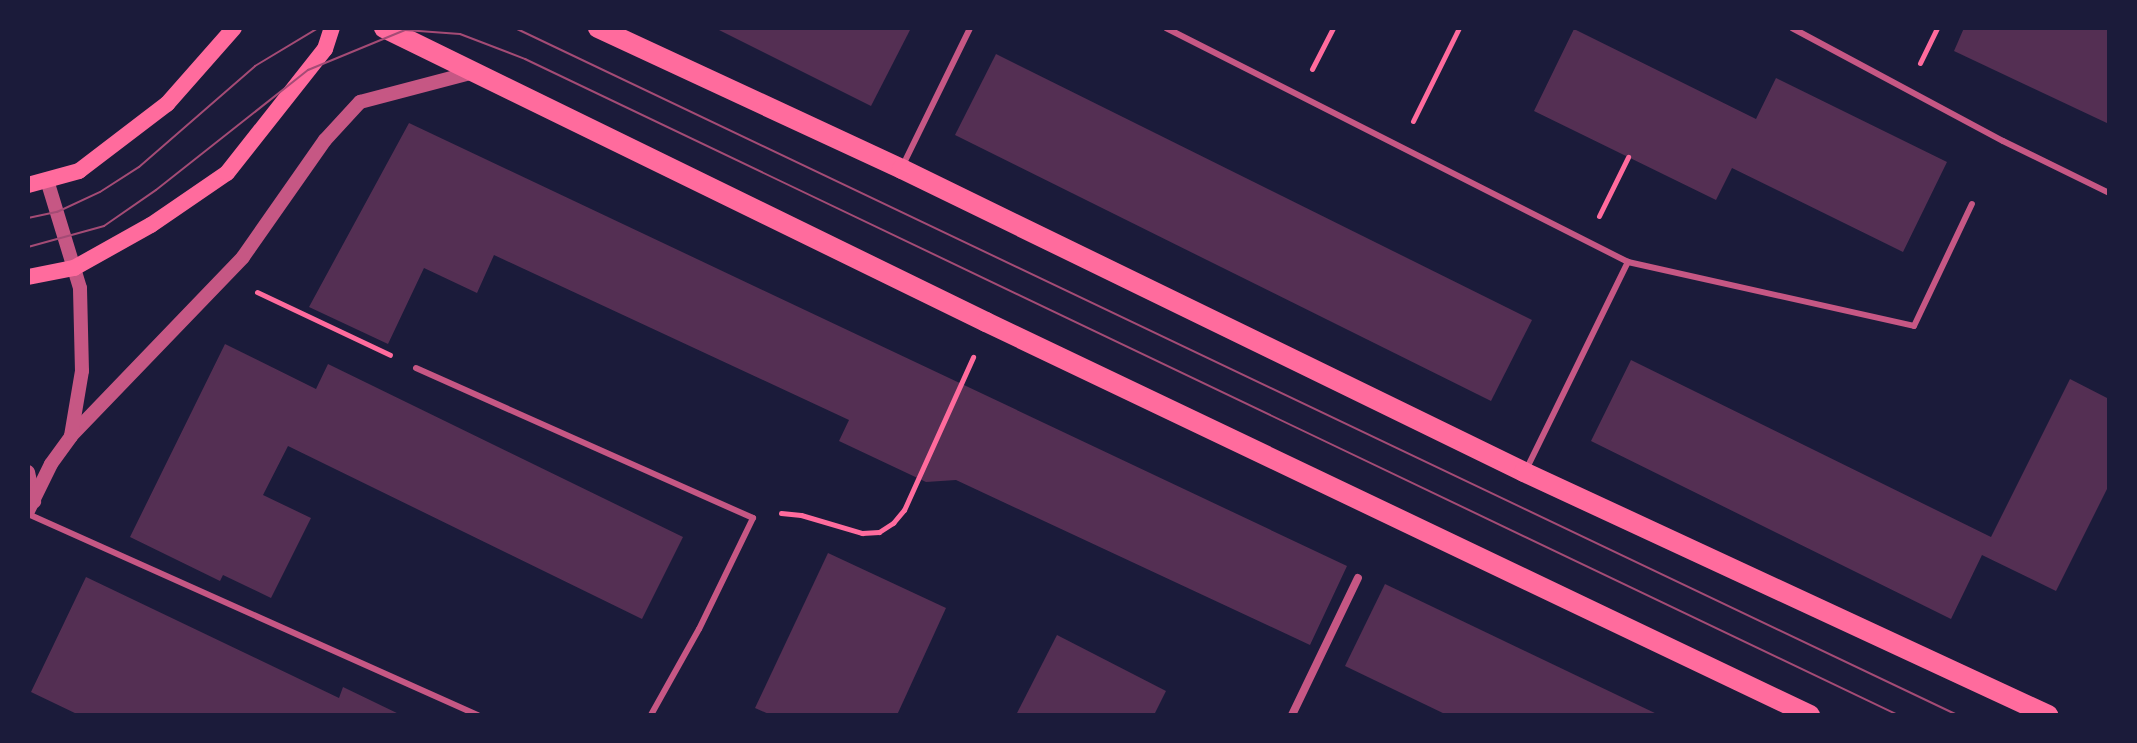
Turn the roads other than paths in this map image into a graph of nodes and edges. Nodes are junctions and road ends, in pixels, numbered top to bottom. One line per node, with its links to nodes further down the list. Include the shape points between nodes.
1 (234, 28): 10 (main road, via 167,104 79,171)
2 (332, 28): 15 (main road, via 325,49 227,173 151,225)
3 (384, 28): 8 (main road)
4 (598, 28): 9 (main road)
5 (970, 28): 9 (lane)
6 (1166, 28): 14 (lane)
7 (1792, 28): 12 (lane)
8 (474, 72): 18 (street, via 360,102 325,140 243,257); 26 (main road)
9 (902, 169): 20 (main road)
10 (47, 180): 11 (main road); 15 (street)
11 (28, 185)
12 (2109, 193)
13 (1972, 204): 14 (lane, via 1914,326)
14 (1628, 262): 20 (lane)
15 (74, 268): 16 (main road); 18 (street, via 82,309 82,371)
16 (28, 277)
17 (416, 368): 24 (lane, via 753,518)
18 (71, 436): 21 (street)
19 (28, 472): 21 (street)
20 (1524, 472): 27 (main road)
21 (30, 508): 23 (lane)
22 (1358, 578): 25 (street)
23 (478, 715)
24 (651, 715)
25 (1292, 715)
26 (1810, 715)
27 (2048, 715)

